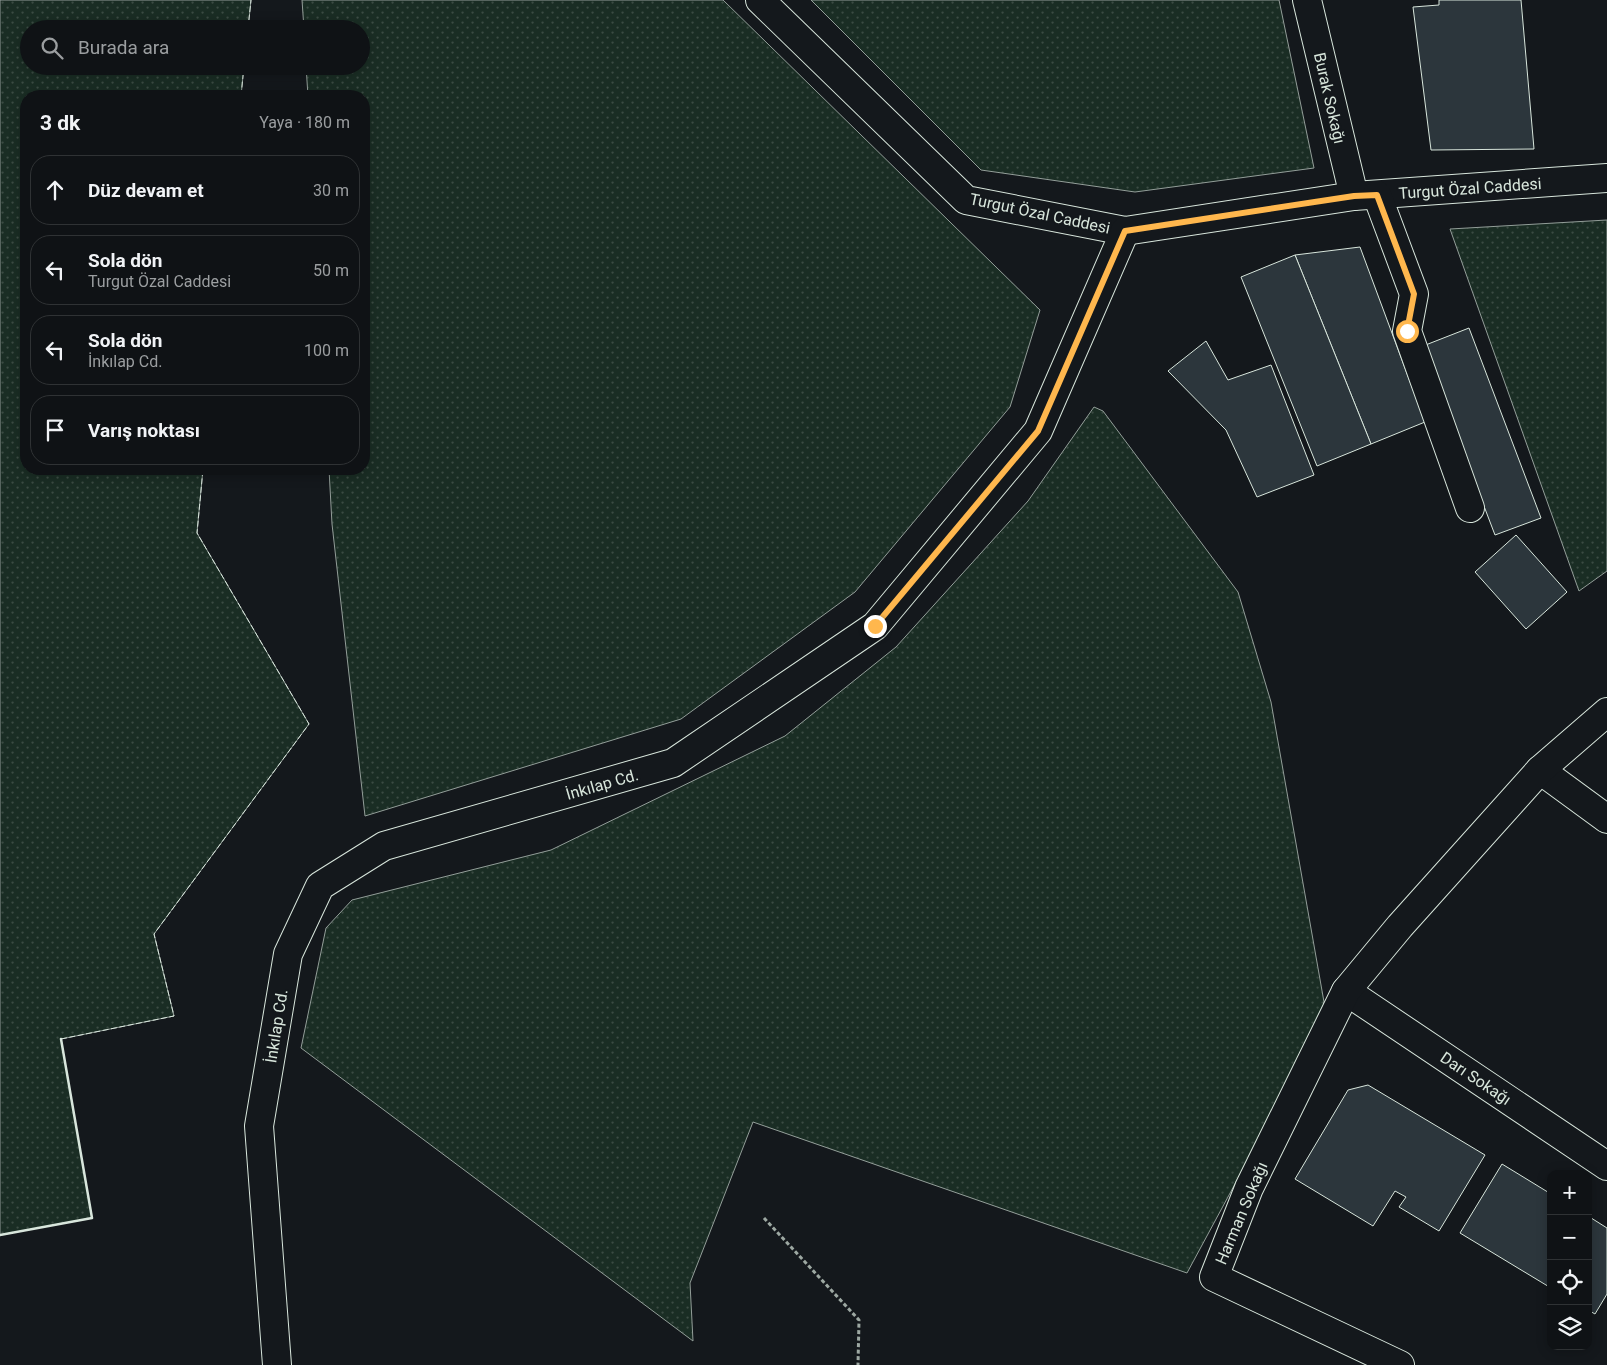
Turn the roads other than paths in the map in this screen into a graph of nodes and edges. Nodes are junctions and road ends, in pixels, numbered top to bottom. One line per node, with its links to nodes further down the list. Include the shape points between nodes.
1 (760, 0): 5 (street, Turgut Özal Caddesi, via 966,200)
2 (1307, 0): 4 (street, Burak Sokağı)
3 (1607, 178): 4 (street, Turgut Özal Caddesi)
4 (1366, 196): 5 (street, Turgut Özal Caddesi); 6 (street, Burak Sokağı, via 1414,294 1407,331)
5 (1125, 231): 12 (street, İnkılap Cd., via 1038,431 875,626 673,763 384,846 320,886 288,954 259,1126)
6 (1470, 508)
7 (1607, 712): 8 (street)
8 (1540, 770): 9 (street); 10 (street)
9 (1607, 819)
10 (1346, 991): 11 (street, Darı Sokağı); 13 (street, Harman Sokağı, via 1249,1188 1214,1277)
11 (1607, 1166)
12 (277, 1365)
13 (1400, 1365)

